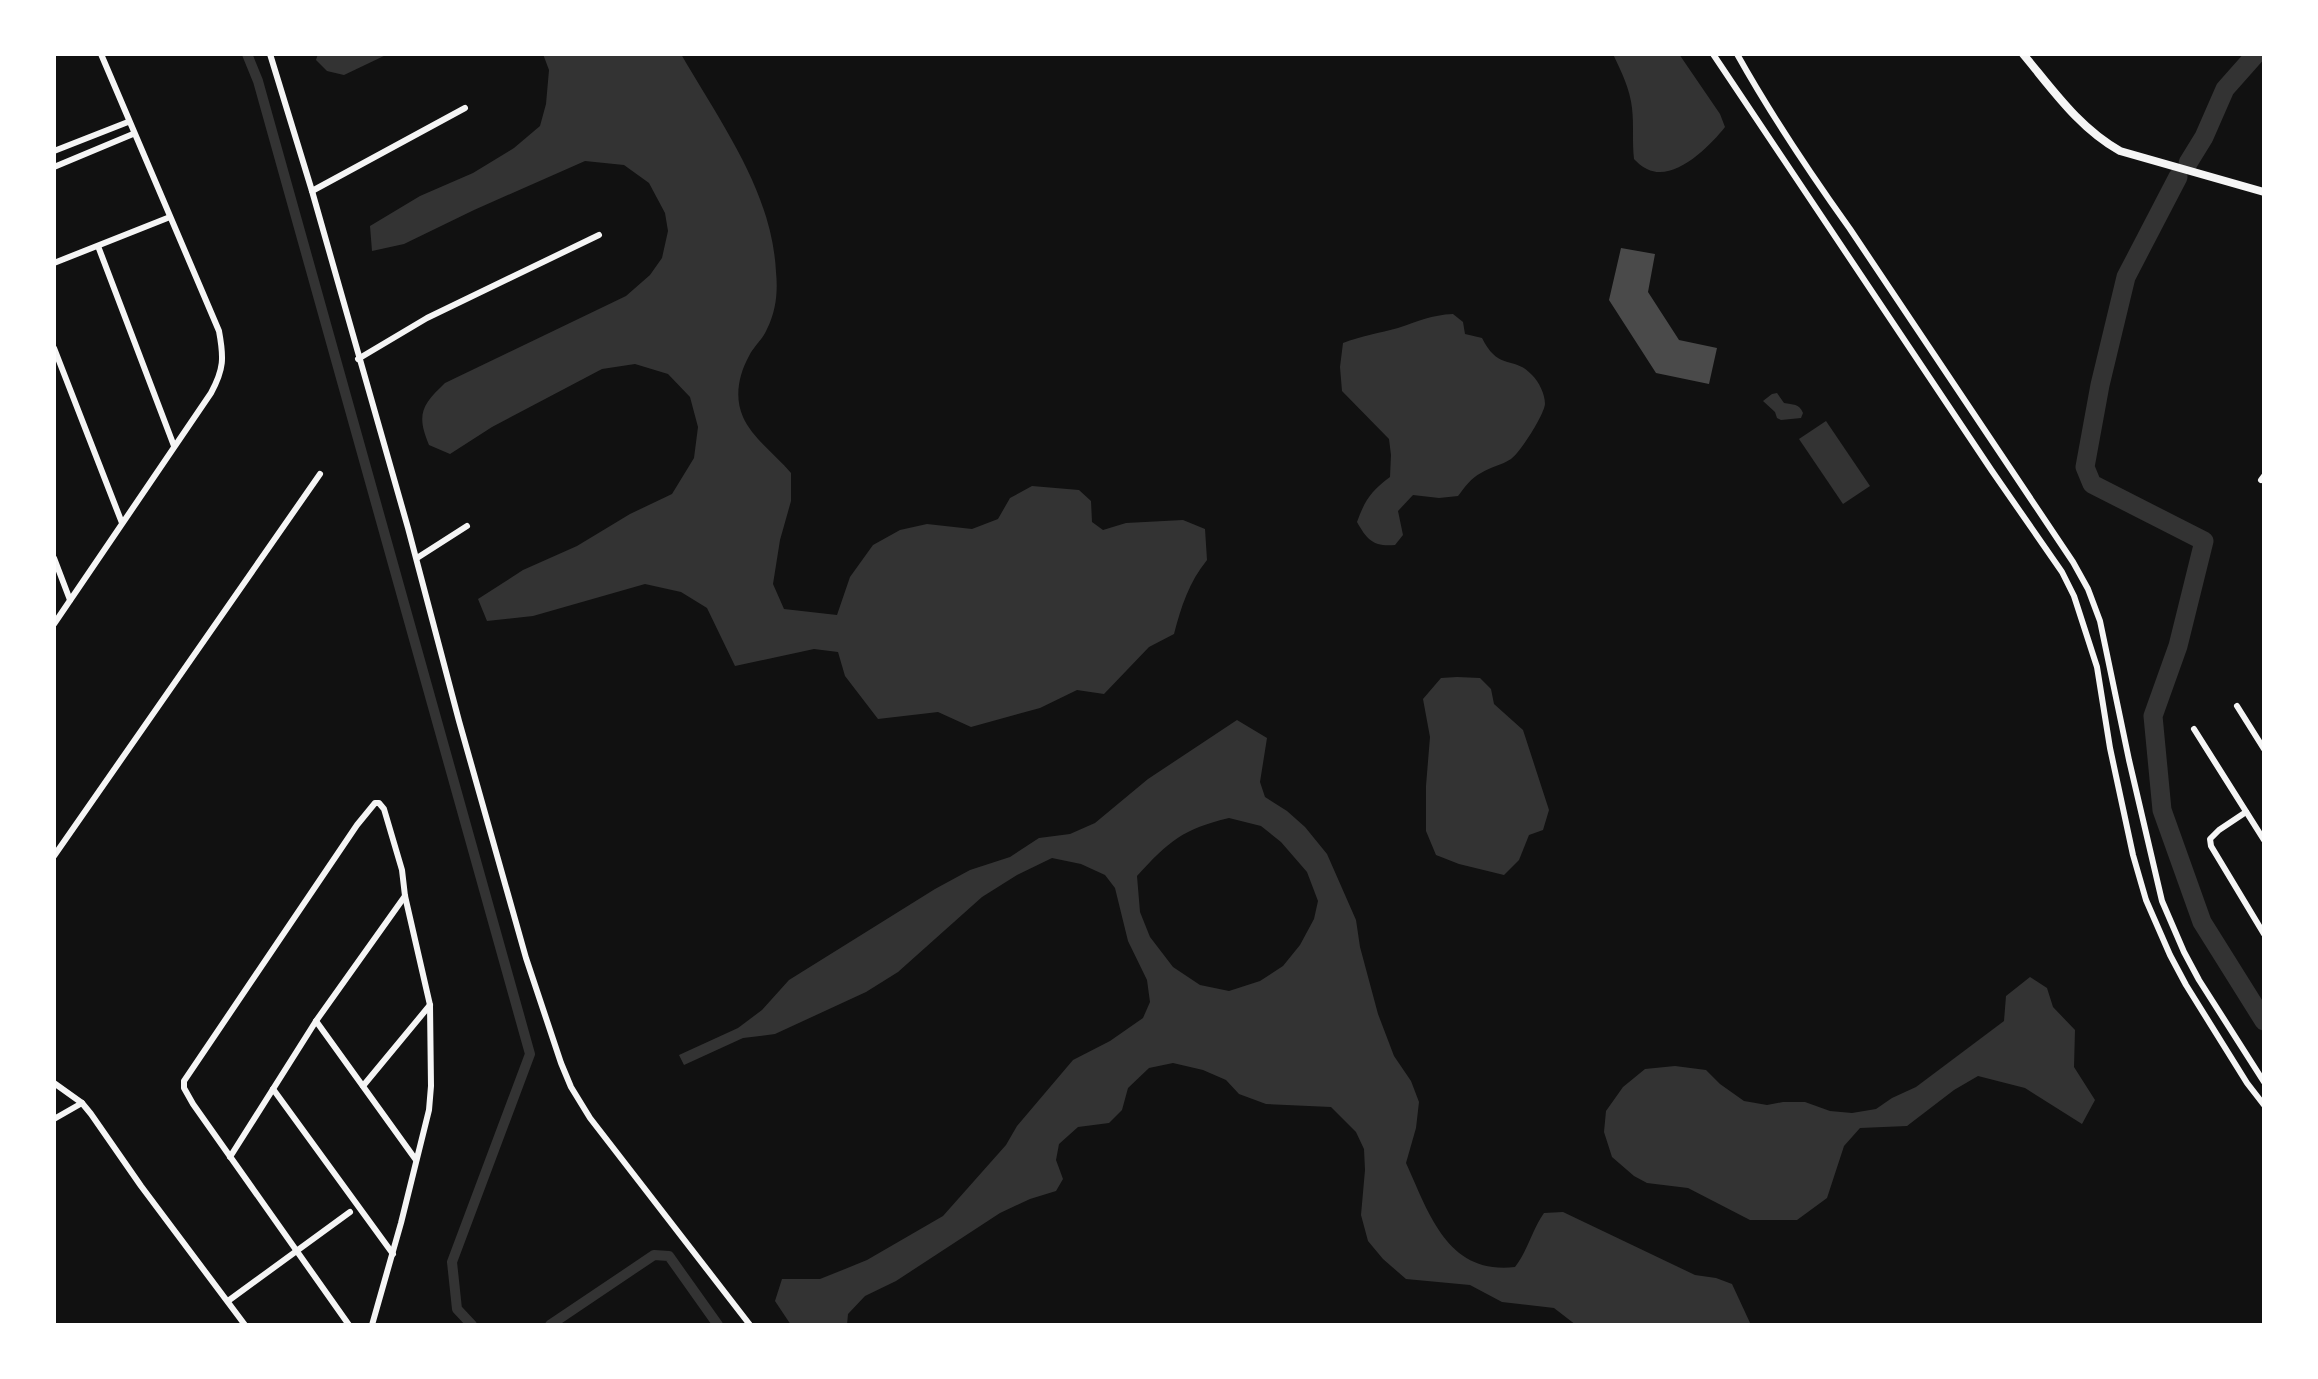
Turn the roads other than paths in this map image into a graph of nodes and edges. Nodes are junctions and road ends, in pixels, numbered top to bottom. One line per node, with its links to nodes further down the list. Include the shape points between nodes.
1 (101, 54): 7 (street)
2 (270, 54): 11 (street)
3 (1713, 54): 42 (street, via 2068,584 2096,667 2146,900 2186,985)
4 (1737, 54): 37 (street, via 1822,190 2088,589 2100,621 2162,901 2199,980)
5 (2023, 54): 12 (street, via 2071,113 2102,141 2120,151)
6 (465, 108): 11 (street)
7 (128, 122): 8 (street); 9 (street)
8 (133, 134): 10 (street); 13 (street)
9 (54, 151)
10 (54, 167)
11 (312, 191): 18 (street)
12 (2264, 192)
13 (170, 217): 15 (street); 19 (street, via 219,331 224,355 220,376)
14 (599, 235): 18 (street, via 427,318)
15 (98, 246): 16 (street); 19 (street)
16 (54, 263)
17 (54, 348): 21 (street)
18 (358, 359): 24 (street)
19 (174, 446): 21 (street)
20 (320, 474): 32 (street)
21 (122, 523): 25 (street)
22 (467, 526): 24 (street)
23 (54, 558): 25 (street)
24 (417, 558): 53 (street, via 526,958 571,1087)
25 (71, 600): 26 (street)
26 (54, 624)
27 (2237, 706): 29 (street)
28 (2194, 729): 30 (street)
29 (2264, 749)
30 (2246, 812): 31 (street); 34 (street, via 2218,830 2210,839 2211,846)
31 (2264, 840)
32 (54, 856)
33 (405, 895): 35 (street); 36 (street); 44 (street, via 384,809 375,803 184,1081 193,1104)
34 (2264, 934)
35 (430, 1005): 39 (street); 45 (street, via 429,1110)
36 (316, 1021): 39 (street); 40 (street)
37 (2264, 1082)
38 (54, 1083): 41 (street)
39 (363, 1086): 45 (street)
40 (273, 1089): 44 (street); 48 (street)
41 (82, 1103): 43 (street); 49 (street)
42 (2264, 1105)
43 (54, 1119)
44 (230, 1157): 47 (street)
45 (416, 1160): 48 (street)
46 (349, 1212): 47 (street)
47 (297, 1252): 49 (street); 51 (street)
48 (393, 1254): 52 (street)
49 (228, 1301): 50 (street)
50 (245, 1325)
51 (349, 1325)
52 (372, 1325)
53 (750, 1325)

